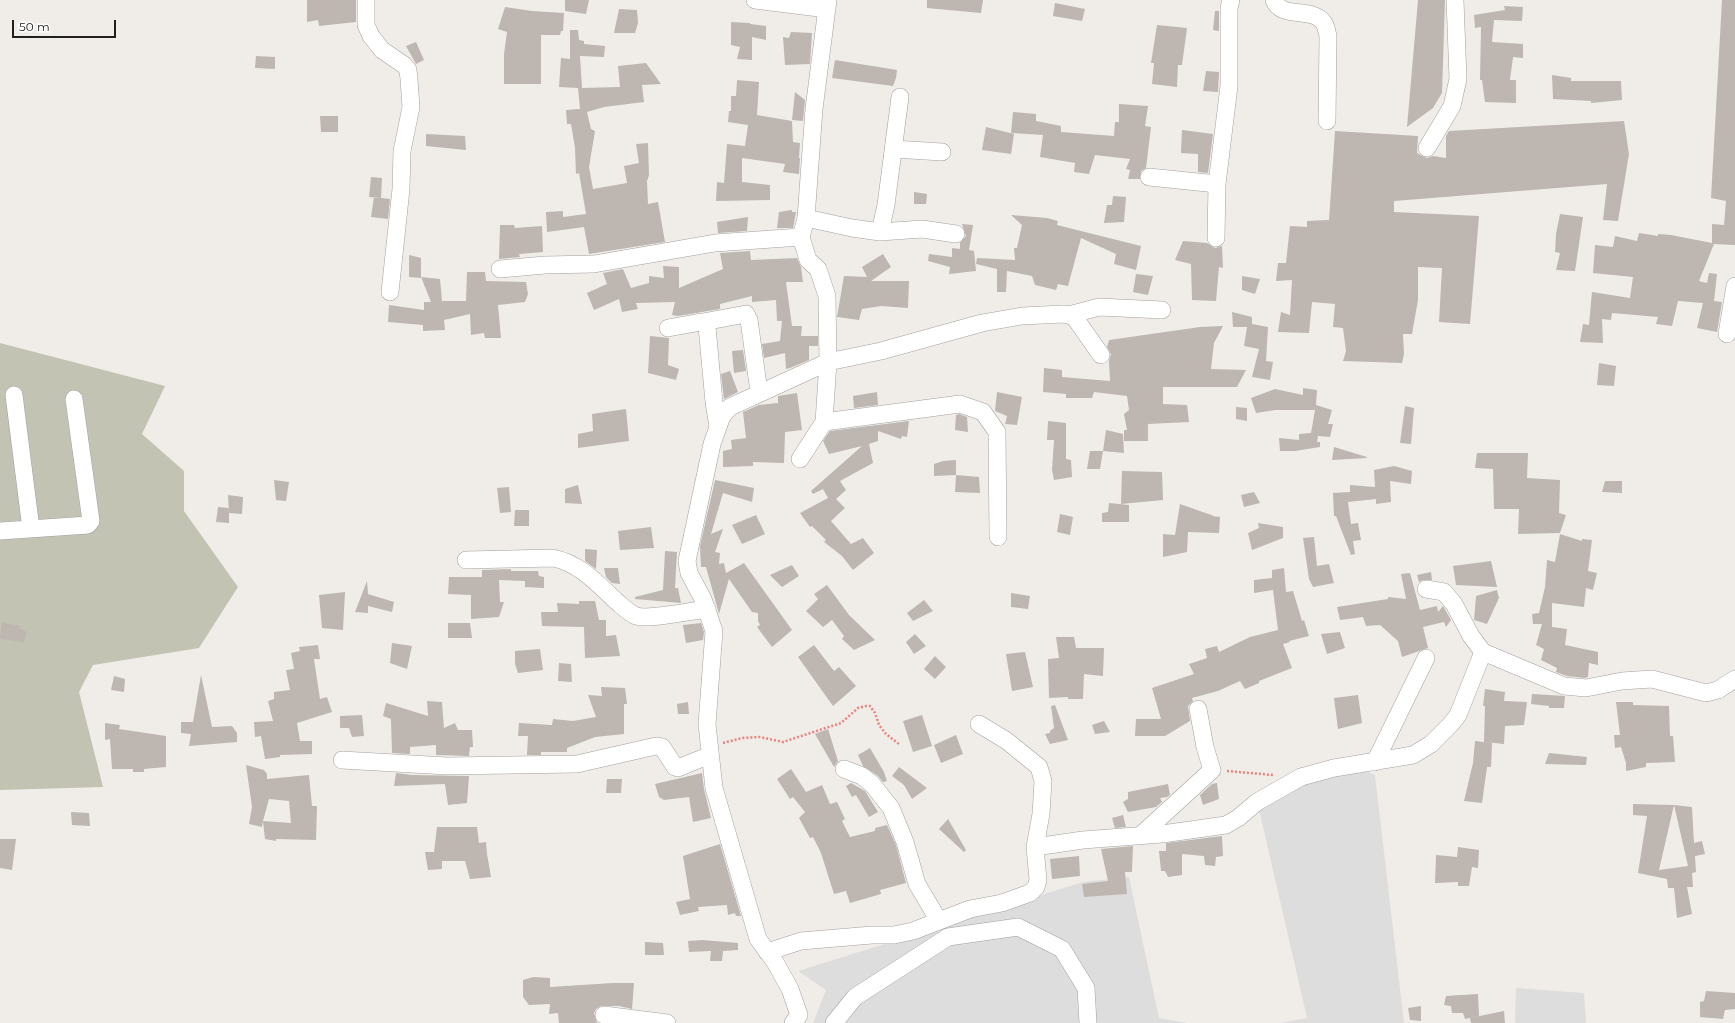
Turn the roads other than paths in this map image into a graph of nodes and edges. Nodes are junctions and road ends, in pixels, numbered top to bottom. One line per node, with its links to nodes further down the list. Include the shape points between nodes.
1 (366, 0): 21 (street, via 366,25 371,36 382,50 404,64 410,79 411,107 402,151 401,189)
2 (755, 0): 6 (street)
3 (1231, 0): 13 (street, via 1229,86)
4 (1274, 0): 8 (street, via 1276,6 1316,16 1325,23 1328,36)
5 (1455, 0): 9 (street, via 1458,79 1452,106)
6 (827, 5): 14 (street, via 814,110)
7 (900, 97): 10 (street)
8 (1327, 121)
9 (1426, 148)
10 (894, 149): 11 (street); 15 (street)
11 (942, 152)
12 (1149, 177): 13 (street)
13 (1217, 184): 18 (street)
14 (806, 218): 15 (street); 17 (street)
15 (880, 232): 16 (street, via 922,229)
16 (956, 234)
17 (801, 237): 19 (street, via 715,243 594,264); 28 (street, via 808,260 818,269 827,296)
18 (1216, 238)
19 (500, 269)
20 (1735, 286): 26 (street)
21 (390, 292)
22 (1162, 310): 23 (street, via 1099,307)
23 (1069, 315): 27 (street, via 1075,318); 28 (street, via 1022,316 982,323 881,351)
24 (703, 322): 25 (street); 29 (street, via 746,314); 33 (street, via 707,327)
25 (668, 328)
26 (1727, 334)
27 (1101, 355)
28 (828, 362): 29 (street); 32 (street)
29 (759, 392): 33 (street, via 730,407 722,416)
30 (14, 395): 35 (street)
31 (74, 399): 35 (street, via 91,521 88,525)
32 (824, 422): 34 (street); 37 (street, via 960,404 983,412 997,432)
33 (718, 427): 40 (street, via 712,444 687,561 689,574)
34 (800, 459)
35 (31, 529): 36 (street)
36 (0, 531)
37 (998, 537)
38 (466, 560): 40 (street, via 566,560 577,566 636,616 648,617)
39 (1426, 589): 41 (street, via 1444,592)
40 (707, 608): 46 (street, via 714,631 707,724)
41 (1483, 652): 43 (street, via 1564,686 1586,688 1622,680 1652,679 1706,693 1718,690); 48 (street, via 1458,715 1451,724 1430,744 1413,755)
42 (1426, 658): 48 (street)
43 (1735, 679)
44 (1198, 709): 50 (street, via 1212,770)
45 (979, 724): 51 (street, via 1007,741 1039,767 1043,781)
46 (709, 751): 47 (street, via 678,768 662,747 656,746 577,764 448,766); 53 (street, via 714,788 758,939)
47 (342, 760)
48 (1375, 762): 50 (street, via 1334,768 1301,778 1257,802 1226,825)
49 (844, 769): 52 (street, via 862,776 872,784 891,808 905,842 917,884)
50 (1141, 835): 51 (street)
51 (1035, 847): 52 (street, via 1038,880 1030,893)
52 (939, 921): 53 (street, via 894,935 801,940)
53 (767, 952): 56 (street, via 790,989 799,1015)
54 (604, 1015): 55 (street)
55 (667, 1023)
56 (793, 1023)
57 (834, 1023): 58 (street, via 855,997 948,937 1018,927 1062,949 1086,988)
58 (1088, 1023)

